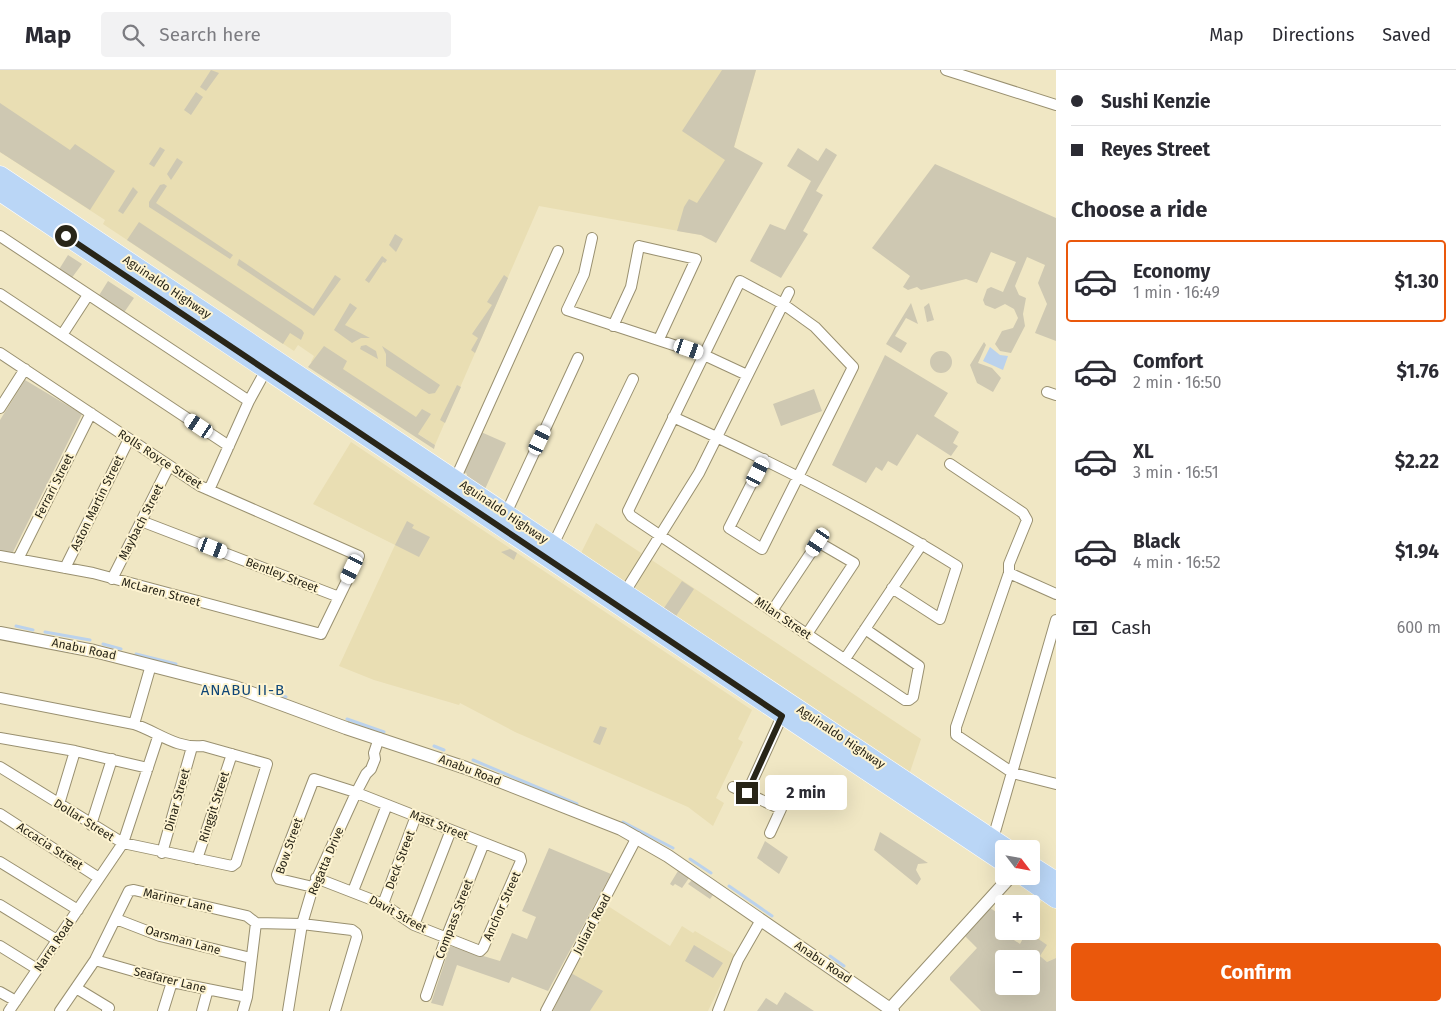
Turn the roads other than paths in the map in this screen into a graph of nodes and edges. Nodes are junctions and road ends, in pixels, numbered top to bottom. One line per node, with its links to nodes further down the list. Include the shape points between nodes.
1 (946, 70): 2 (street)
2 (1056, 105)
3 (0, 175): 33 (highway, Aguinaldo Highway)
4 (0, 192): 19 (highway, Aguinaldo Highway)
5 (0, 236): 10 (street)
6 (592, 238): 12 (street, via 584,274 567,310)
7 (558, 251): 33 (street)
8 (789, 292): 11 (street)
9 (0, 294): 13 (street)
10 (88, 295): 13 (street); 22 (street)
11 (783, 304): 16 (street, via 740,281); 20 (street); 32 (street, via 815,327 853,367)
12 (613, 326): 14 (street); 14 (street, via 632,287 639,246 696,260)
13 (62, 335): 28 (street)
14 (659, 339): 16 (street)
15 (0, 353): 18 (street, Rolls Royce Street)
16 (704, 355): 20 (street); 25 (street)
17 (578, 358): 35 (street)
18 (25, 369): 23 (street); 24 (street, Rolls Royce Street)
19 (266, 370): 22 (street); 33 (highway, Aguinaldo Highway)
20 (747, 375): 26 (street)
21 (633, 379): 39 (street)
22 (249, 401): 28 (street)
23 (0, 408)
24 (91, 413): 27 (street, Rolls Royce Street); 41 (street, Ferrari Street)
25 (673, 416): 26 (street); 37 (street, Milan Street, via 628,511)
26 (716, 436): 29 (street); 37 (street, via 688,493)
27 (129, 439): 31 (street, Rolls Royce Street); 42 (street, Aston Martin Street)
28 (229, 446): 34 (street)
29 (764, 459): 32 (street); 32 (street, via 729,528 762,549)
30 (950, 464): 43 (street, via 1027,518 1009,564)
31 (169, 466): 34 (street, Rolls Royce Street); 36 (street, Maybach Street)
32 (798, 476): 38 (street)
33 (451, 485): 35 (highway, Aguinaldo Highway)
34 (209, 490): 47 (street, Rolls Royce Street, via 359,556)
35 (500, 518): 39 (highway, Aguinaldo Highway); 48 (highway, Aguinaldo Highway)
36 (141, 521): 44 (street, Maybach Street); 47 (street, Bentley Street)
37 (661, 536): 48 (street); 49 (street, Milan Street)
38 (922, 544): 45 (street); 45 (street, via 957,566 940,619)
39 (553, 545): 48 (highway, Aguinaldo Highway)
40 (0, 556): 41 (street, McLaren Street)
41 (18, 558): 42 (street, McLaren Street)
42 (65, 568): 44 (street, McLaren Street)
43 (1009, 573): 46 (street); 69 (street, via 955,731 959,738)
44 (112, 579): 47 (street, McLaren Street, via 321,634)
45 (892, 588): 51 (street)
46 (1056, 594)
47 (339, 597)
48 (620, 599): 57 (highway, Aguinaldo Highway); 62 (highway, Aguinaldo Highway)
49 (772, 611): 53 (street, Milan Street); 53 (street, via 818,542 854,563)
50 (1056, 620): 69 (street)
51 (864, 629): 54 (street); 54 (street, Milan Street, via 919,666 913,697 907,700)
52 (0, 633): 55 (street, Anabu Road)
53 (807, 634): 54 (street, Milan Street)
54 (845, 659)
55 (151, 665): 58 (street); 61 (street, Anabu Road, via 240,689)
56 (0, 698): 58 (street)
57 (782, 716): 62 (highway, Aguinaldo Highway); 74 (street)
58 (134, 724): 59 (street)
59 (158, 737): 63 (street); 68 (street, Narra Road)
60 (0, 738): 64 (street)
61 (379, 738): 73 (street, Regatta Drive, via 371,769); 82 (street, Anabu Road, via 466,768)
62 (828, 738): 86 (highway, Aguinaldo Highway)
63 (192, 747): 65 (street, via 203,746); 87 (street, Dinar Street)
64 (75, 751): 66 (street); 75 (street)
65 (232, 754): 88 (street, Ringgit Street); 88 (street, Dollar Street, via 267,764 235,866)
66 (112, 759): 68 (street); 79 (street)
67 (0, 767): 75 (street, Dollar Street)
68 (148, 768): 85 (street, Narra Road)
69 (1013, 773): 71 (street); 83 (street)
70 (314, 779): 73 (street, Mast Street); 94 (street, Bow Street, via 277,875 279,879)
71 (1056, 784)
72 (733, 788): 74 (street)
73 (356, 793): 76 (street, Mast Street); 94 (street, Regatta Drive)
74 (747, 793): 81 (street, via 781,809)
75 (59, 804): 79 (street, Dollar Street)
76 (387, 805): 78 (street, Mast Street); 97 (street)
77 (0, 814): 92 (street, Accacia Street)
78 (416, 816): 80 (street, Mast Street); 99 (street, Deck Street)
79 (91, 825): 85 (street, Dollar Street)
80 (451, 830): 84 (street, Mast Street); 106 (street)
81 (770, 833)
82 (637, 837): 103 (street, Anabu Road); 130 (street, Juliard Road)
83 (998, 840)
84 (484, 843): 89 (street, Mast Street); 107 (street, Compass Street)
85 (123, 844): 87 (street, Dollar Street); 92 (street, Narra Road)
86 (995, 846)
87 (162, 853): 88 (street, Dollar Street)
88 (197, 859)
89 (521, 859): 110 (street, Anchor Street)
90 (0, 862): 101 (street)
91 (1040, 870): 93 (highway)
92 (99, 878): 101 (street, Narra Road)
93 (1056, 881)
94 (314, 883): 97 (street, Davit Street); 105 (street, Regatta Drive)
95 (1003, 885): 121 (street)
96 (1036, 885): 98 (highway)
97 (353, 891): 99 (street, Davit Street)
98 (1056, 899)
99 (383, 904): 106 (street, Davit Street)
100 (0, 905): 108 (street)
101 (78, 910): 108 (street, Narra Road)
102 (116, 919): 104 (street, Mariner Lane, via 129,891 134,890 247,916); 111 (street, Oarsman Lane, via 160,936); 112 (street, Mariner Lane)
103 (761, 920): 121 (street, Anabu Road); 131 (street, via 738,960)
104 (256, 923): 105 (street, Mariner Lane); 111 (street)
105 (302, 924): 128 (street, Regatta Drive); 129 (street, Mariner Lane, via 356,933)
106 (414, 925): 107 (street, Davit Street)
107 (446, 938): 110 (street, Davit Street); 118 (street, Compass Street)
108 (57, 940): 113 (street, Narra Road)
109 (0, 946): 113 (street)
110 (480, 951)
111 (252, 958): 119 (street)
112 (95, 960): 114 (street, Seafarer Lane); 115 (street, Mariner Lane)
113 (37, 969): 120 (street, Narra Road)
114 (172, 982): 116 (street, Seafarer Lane); 125 (street)
115 (76, 988): 123 (street, Mariner Lane); 124 (street, via 109,1008)
116 (208, 989): 119 (street, Seafarer Lane); 126 (street)
117 (0, 992): 120 (street)
118 (426, 996)
119 (247, 997): 127 (street)
120 (16, 1001): 122 (street, Narra Road)
121 (892, 1010)
122 (9, 1011)
123 (60, 1011)
124 (107, 1011)
125 (162, 1011)
126 (202, 1011)
127 (243, 1011)
128 (288, 1011)
129 (335, 1011)
130 (546, 1011)
131 (718, 1011)

